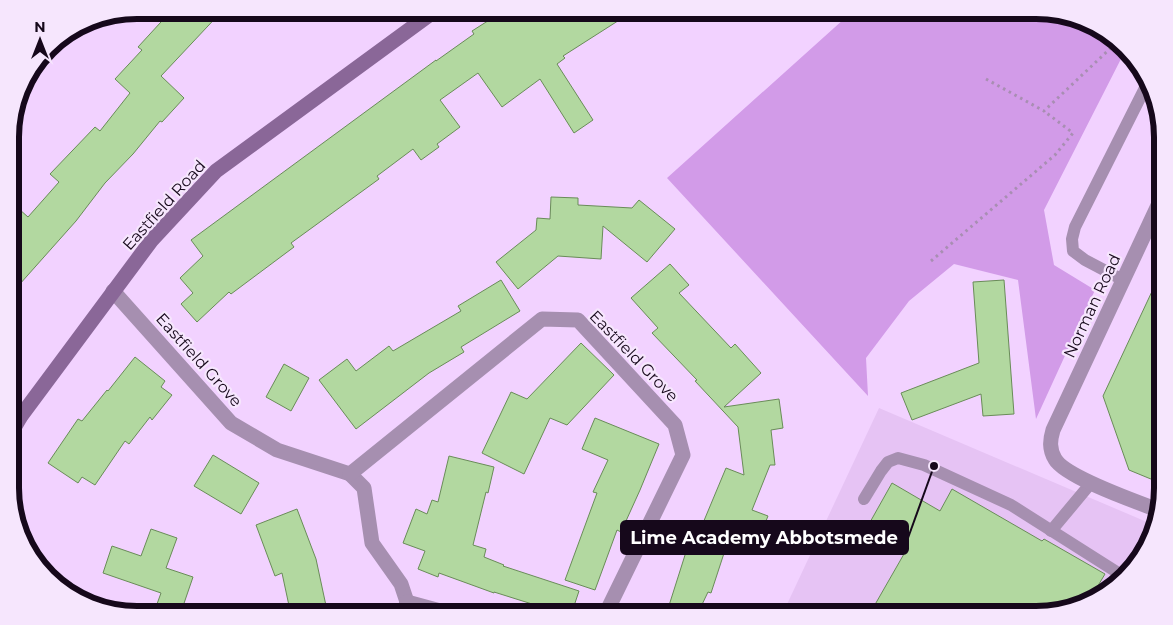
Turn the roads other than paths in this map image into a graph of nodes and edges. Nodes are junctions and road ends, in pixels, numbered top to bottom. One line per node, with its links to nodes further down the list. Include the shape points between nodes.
1 (424, 19): 5 (street, Eastfield Road, via 216,171 151,241)
2 (1144, 89): 4 (lane, via 1075,227 1072,239 1073,251)
3 (1154, 214): 4 (street, Norman Road)
4 (1123, 280): 8 (street, Norman Road, via 1051,438 1056,461)
5 (114, 291): 6 (street, Eastfield Road); 7 (street, Eastfield Grove, via 230,423 277,450)
6 (19, 408)
7 (350, 474): 13 (street, via 364,488 372,543 401,584); 14 (street, Eastfield Grove, via 542,319 578,320 675,425 683,455)
8 (1091, 483): 10 (street); 11 (lane)
9 (864, 499): 11 (lane, via 888,462 898,458 924,465 1011,505)
10 (1153, 508)
11 (1051, 531): 12 (lane)
12 (1118, 573)
13 (405, 606)
14 (609, 606)

